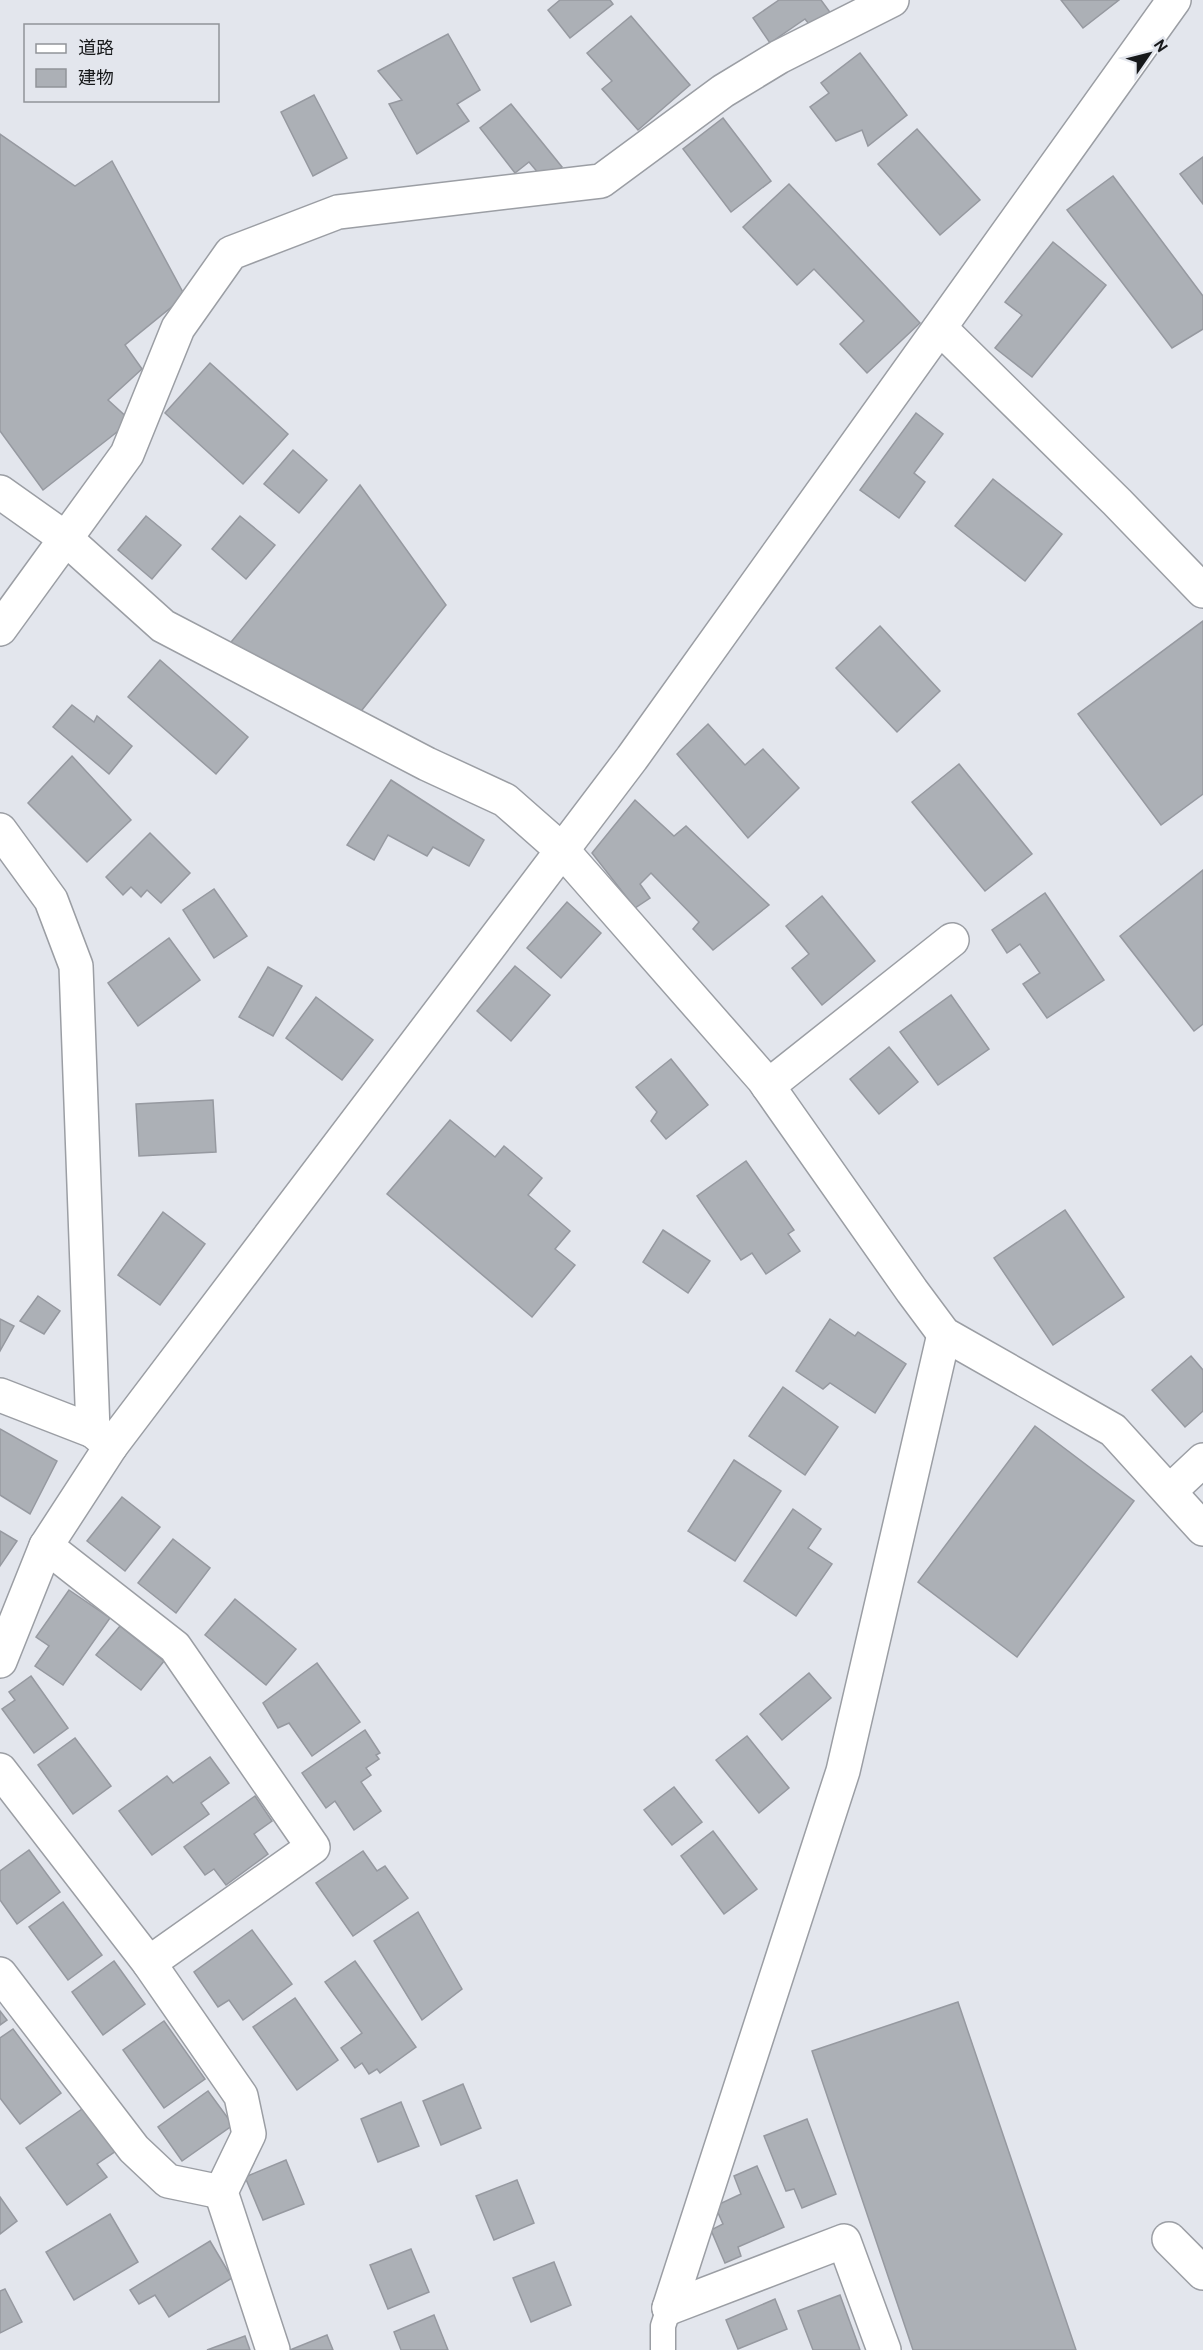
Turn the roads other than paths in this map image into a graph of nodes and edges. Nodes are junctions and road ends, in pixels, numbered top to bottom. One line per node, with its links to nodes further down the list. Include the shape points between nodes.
1 (892, 0): 5 (street, via 779,57 723,91 601,181 338,212 231,253 178,328 127,454)
2 (1174, 0): 3 (street)
3 (940, 328): 6 (street); 9 (street)
4 (0, 492): 5 (street)
5 (65, 538): 7 (street); 9 (street, via 163,626 427,764 505,800)
6 (1203, 591)
7 (0, 629)
8 (0, 830): 14 (street, via 51,900 76,966)
9 (563, 851): 11 (street); 14 (street)
10 (952, 940): 11 (street)
11 (768, 1086): 12 (street)
12 (944, 1334): 16 (street, via 1113,1430); 26 (street, via 843,1772)
13 (0, 1395): 14 (street)
14 (102, 1439): 18 (street)
15 (1203, 1460): 16 (street)
16 (1170, 1491): 17 (street)
17 (1203, 1529)
18 (46, 1546): 19 (street); 21 (street, via 175,1647 313,1847)
19 (0, 1661)
20 (0, 1770): 21 (street)
21 (149, 1963): 23 (street, via 241,2096 249,2134)
22 (0, 1974): 23 (street, via 134,2149 168,2181)
23 (221, 2192): 27 (street)
24 (1169, 2239): 25 (street)
25 (1203, 2273)
26 (669, 2308): 28 (lane, via 663,2326); 29 (street, via 844,2241)
27 (273, 2350)
28 (663, 2350)
29 (884, 2350)

